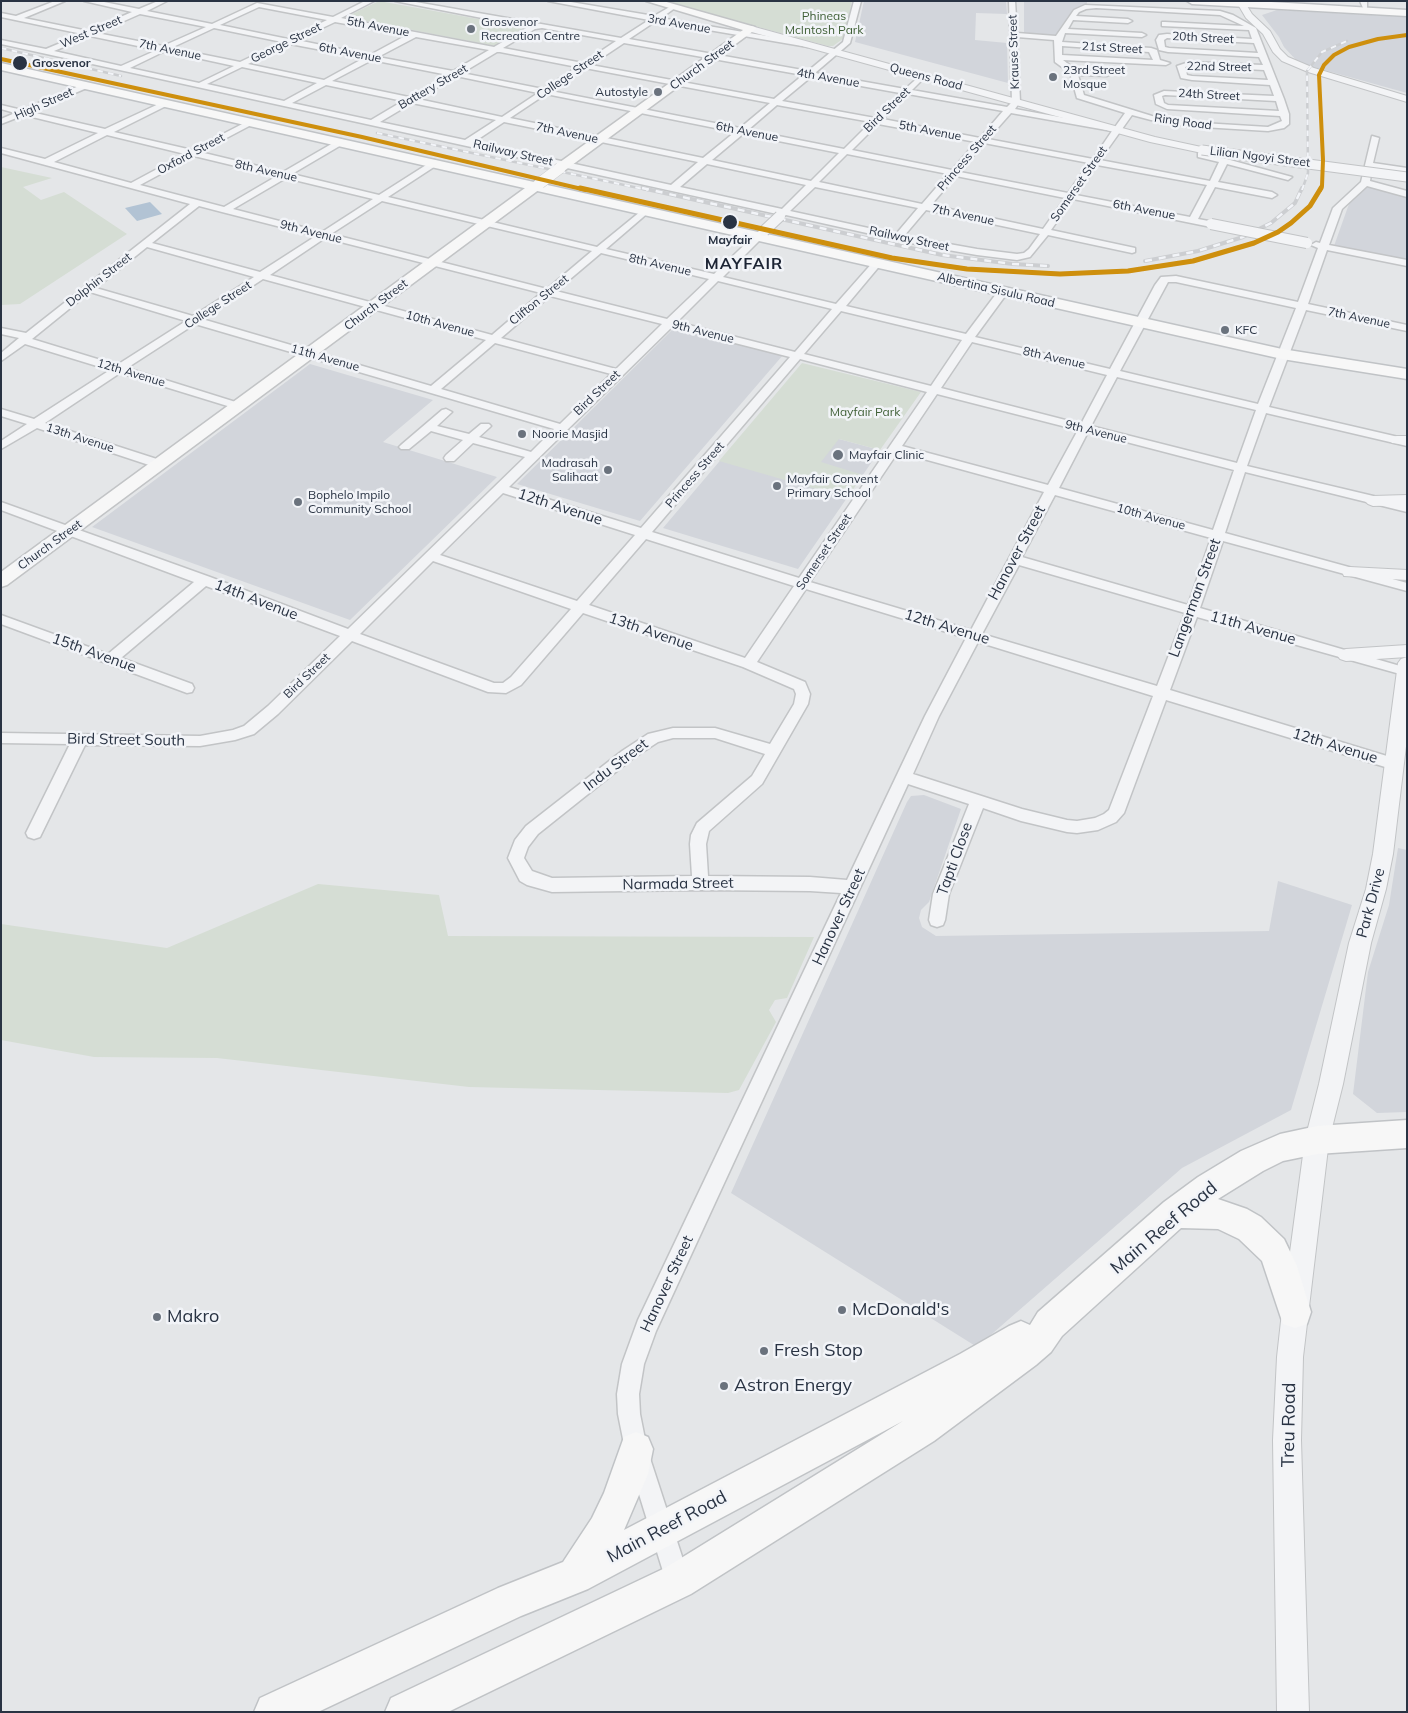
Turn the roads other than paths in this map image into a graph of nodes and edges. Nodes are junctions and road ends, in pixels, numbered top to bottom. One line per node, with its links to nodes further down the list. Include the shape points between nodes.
1 (62, 1): 29 (street)
2 (87, 1): 24 (street, 6th Avenue)
3 (164, 1): 24 (street, West Street)
4 (243, 1): 16 (street, 5th Avenue)
5 (371, 1): 31 (street, George Street)
6 (398, 1): 25 (street, 4th Avenue)
7 (551, 1): 15 (street, 3rd Avenue)
8 (651, 1): 19 (main road, Queens Road)
9 (858, 1): 55 (street, via 849,39)
10 (1012, 1): 44 (street, Krause Street)
11 (1160, 1): 23 (street)
12 (1192, 1): 14 (main road)
13 (1262, 1): 17 (main road)
14 (1241, 2): 20 (main road); 28 (street)
15 (575, 3): 22 (street); 32 (street, 3rd Avenue)
16 (262, 4): 31 (street, 5th Avenue); 36 (street)
17 (1364, 4): 21 (main road)
18 (468, 5): 25 (street)
19 (673, 7): 32 (street, College Street); 40 (main road, Queens Road)
20 (1289, 7): 26 (main road); 28 (main road, via 1266,9)
21 (1407, 9)
22 (564, 10)
23 (1164, 10): 30 (street, via 1089,7 1078,10); 38 (street, via 1226,14)
24 (140, 12): 36 (street, 6th Avenue); 41 (street, West Street)
25 (455, 12): 37 (street, 4th Avenue)
26 (1407, 13)
27 (1, 15): 29 (street, 7th Avenue)
28 (1249, 16): 80 (street, via 1268,33 1276,50 1285,59)
29 (17, 18): 35 (street); 41 (street, 7th Avenue)
30 (1071, 18): 39 (street); 43 (street, via 1124,21)
31 (336, 19): 42 (street, 5th Avenue); 46 (street, George Street)
32 (654, 19): 40 (street, 3rd Avenue); 47 (street, College Street)
33 (546, 20): 37 (street, Battery Street)
34 (1165, 24): 38 (street)
35 (1, 25)
36 (213, 26): 46 (street, 6th Avenue); 52 (street)
37 (536, 26): 47 (street, 4th Avenue); 53 (street, Battery Street)
38 (1252, 28): 49 (street)
39 (1063, 31): 43 (street); 48 (street)
40 (747, 32): 55 (street, Queens Road); 59 (main road, Church Street)
41 (88, 33): 52 (street, 7th Avenue); 54 (street, West Street)
42 (415, 34): 53 (street, 5th Avenue); 57 (street)
43 (1122, 34): 45 (street)
44 (1014, 35): 48 (street); 83 (street, Krause Street)
45 (1142, 35)
46 (290, 41): 57 (street, 6th Avenue); 62 (street, George Street)
47 (620, 41): 59 (street, 4th Avenue); 63 (street, College Street)
48 (1058, 41): 58 (street); 60 (street, 21st Street, via 1151,50)
49 (1257, 41): 51 (street, 20th Street, via 1164,37 1160,39); 56 (street)
50 (1, 42): 54 (street, Railway Street)
51 (1162, 48): 56 (street, 21st Street)
52 (164, 49): 62 (street, 7th Avenue); 65 (street)
53 (497, 49): 63 (street, 5th Avenue); 68 (street, Battery Street)
54 (46, 52): 65 (street, Railway Street)
55 (835, 52): 70 (street); 71 (street, Queens Road)
56 (1262, 55): 66 (street)
57 (371, 57): 68 (street, 6th Avenue); 72 (street)
58 (1058, 57): 60 (street, 22nd Street); 67 (street, via 1060,64)
59 (712, 58): 70 (street, 4th Avenue); 73 (main road, Church Street)
60 (1156, 62): 61 (street, 22nd Street)
61 (1166, 63)
62 (242, 65): 72 (street, 7th Avenue); 76 (street, George Street)
63 (584, 66): 73 (street, 5th Avenue); 77 (street, College Street)
64 (4, 68): 75 (main road, Albertina Sisulu Road)
65 (123, 68): 76 (street, Railway Street)
66 (1267, 68): 74 (street); 74 (street, 22nd Street, via 1181,66 1184,76 1200,80)
67 (1074, 72): 69 (street); 89 (street, Ring Road, via 1080,96)
68 (455, 74): 77 (street, 6th Avenue); 81 (street, Battery Street)
69 (1108, 74)
70 (808, 75): 78 (street, 4th Avenue); 82 (street)
71 (922, 76): 78 (street, Bird Street); 83 (street, Queens Road)
72 (324, 82): 81 (street, 7th Avenue); 85 (street)
73 (677, 83): 82 (street, 5th Avenue); 87 (main road, Church Street)
74 (1273, 83): 79 (street)
75 (86, 84): 84 (main road, Albertina Sisulu Road); 90 (street, High Street)
76 (200, 85): 85 (street, Railway Street)
77 (544, 92): 87 (street, 6th Avenue); 92 (street, College Street)
78 (905, 92): 88 (street, 4th Avenue); 93 (street, Bird Street)
79 (1280, 99): 91 (street); 91 (street, 24th Street, via 1158,94 1160,104 1167,107)
80 (1407, 99)
81 (410, 100): 92 (street, 7th Avenue); 96 (street, Battery Street)
82 (776, 102): 93 (street, 5th Avenue); 98 (street)
83 (1016, 102): 88 (street, Princess Street); 97 (street, Queens Road)
84 (165, 103): 95 (main road, Albertina Sisulu Road); 99 (street)
85 (284, 104): 96 (street, Railway Street)
86 (1, 107): 90 (street, 8th Avenue)
87 (639, 110): 98 (street, 6th Avenue); 101 (main road, Church Street)
88 (1008, 112): 97 (street, 4th Avenue); 102 (street, Princess Street)
89 (1130, 112): 91 (street, Ring Road, via 1173,123 1259,129 1281,126 1286,122); 97 (street, Somerset Street)
90 (24, 113): 94 (street, High Street); 99 (street, 8th Avenue)
91 (1285, 114)
92 (502, 119): 101 (street, 7th Avenue); 104 (street, College Street)
93 (876, 121): 102 (street, 5th Avenue); 106 (street, Bird Street)
94 (1, 122)
95 (250, 122): 103 (main road, Albertina Sisulu Road); 108 (street, Oxford Street)
96 (372, 123): 104 (street, Railway Street)
97 (1116, 130): 107 (street, Queens Road); 112 (street, Somerset Street)
98 (741, 131): 106 (street, 6th Avenue); 111 (street)
99 (106, 132): 108 (street, 8th Avenue); 110 (street)
100 (1375, 138): 114 (street)
101 (599, 140): 111 (street, 7th Avenue); 115 (main road, Church Street)
102 (981, 141): 112 (street, 5th Avenue); 117 (street, Princess Street)
103 (340, 142): 113 (main road, Albertina Sisulu Road); 118 (street)
104 (467, 143): 115 (street, Railway Street)
105 (1, 150): 110 (street, 9th Avenue)
106 (846, 151): 117 (street, 6th Avenue); 123 (street, Bird Street)
107 (1201, 152): 109 (street, Queens Road); 120 (street, Lilian Ngoyi Street, bridge)
108 (192, 153): 118 (street, 8th Avenue); 125 (street, Oxford Street)
109 (1225, 160): 119 (street, Queens Road); 124 (street)
110 (46, 162): 125 (street, 9th Avenue)
111 (705, 162): 123 (street, 7th Avenue); 126 (street)
112 (1094, 162): 124 (street, 5th Avenue); 129 (street, Somerset Street)
113 (434, 164): 122 (main road, Albertina Sisulu Road); 130 (street, College Street)
114 (1368, 165): 116 (street); 121 (street)
115 (562, 166): 122 (main road, Church Street, bridge); 126 (street, Railway Street)
116 (1407, 171)
117 (954, 173): 129 (street, 6th Avenue); 132 (street, Princess Street)
118 (284, 175): 130 (street, 8th Avenue); 133 (street)
119 (1288, 177)
120 (1407, 177)
121 (1365, 183): 127 (street); 143 (street, Langerman Street, via 1338,208)
122 (538, 184): 134 (main road, Albertina Sisulu Road); 137 (main road, Church Street)
123 (812, 184): 132 (street, 7th Avenue); 135 (street, Bird Street)
124 (1212, 184): 128 (street, 5th Avenue); 136 (street)
125 (131, 186): 131 (street, 9th Avenue)
126 (673, 188): 135 (street, Railway Street)
127 (1407, 194)
128 (1272, 195)
129 (1072, 196): 136 (street, 6th Avenue); 138 (street, Somerset Street)
130 (381, 198): 137 (street, 8th Avenue); 140 (street, College Street)
131 (197, 203): 133 (street, 9th Avenue); 142 (street, Dolphin Street)
132 (924, 207): 138 (street, 7th Avenue); 141 (street, Princess Street)
133 (225, 210): 140 (street, 9th Avenue)
134 (646, 210): 139 (main road, Albertina Sisulu Road); 144 (street, Clifton Street)
135 (781, 214): 139 (street, Bird Street, bridge); 141 (street, Railway Street)
136 (1193, 220): 143 (street, 6th Avenue, bridge)
137 (487, 222): 144 (street, 8th Avenue); 147 (main road, Church Street)
138 (1044, 232): 145 (street, 7th Avenue); 146 (street, Somerset Street)
139 (761, 233): 148 (main road, Albertina Sisulu Road); 151 (street, Bird Street)
140 (324, 236): 147 (street, 9th Avenue); 150 (street, College Street)
141 (898, 237): 146 (street, Railway Street, via 977,252 1017,257)
142 (145, 244): 150 (street, 10th Avenue); 153 (street, Dolphin Street)
143 (1325, 247): 149 (street, 6th Avenue); 157 (street, Langerman Street)
144 (599, 250): 151 (street, 8th Avenue); 154 (street, Clifton Street)
145 (1132, 250)
146 (1027, 255)
147 (433, 262): 154 (street, 9th Avenue); 156 (main road, Church Street)
148 (877, 263): 155 (main road, Albertina Sisulu Road); 158 (street, Princess Street)
149 (1407, 264)
150 (262, 276): 156 (street, 10th Avenue); 159 (street, College Street)
151 (716, 278): 158 (street, 8th Avenue); 161 (street, Bird Street)
152 (1165, 279): 157 (street, 7th Avenue); 160 (street, Hanover Street)
153 (89, 289): 159 (street, 11th Avenue); 164 (street, Dolphin Street)
154 (548, 292): 161 (street, 9th Avenue); 165 (street, Clifton Street)
155 (1003, 292): 160 (main road, Albertina Sisulu Road); 166 (street, Somerset Street)
156 (374, 306): 165 (street, 10th Avenue); 167 (main road, Church Street)
157 (1302, 306): 162 (street, 7th Avenue); 168 (street, Langerman Street)
158 (840, 308): 166 (street, 8th Avenue); 169 (street, Princess Street)
159 (195, 320): 167 (street, 11th Avenue); 171 (street, College Street)
160 (1140, 323): 168 (main road, Albertina Sisulu Road); 172 (street, Hanover Street)
161 (669, 324): 169 (street, 9th Avenue); 173 (street, Bird Street)
162 (1407, 328)
163 (1, 331): 164 (street, 12th Avenue)
164 (26, 338): 170 (street, Dolphin Street); 171 (street, 12th Avenue)
165 (492, 338): 173 (street, 10th Avenue); 175 (street, Clifton Street)
166 (969, 338): 172 (street, 8th Avenue); 176 (street, Somerset Street)
167 (310, 354): 175 (street, 11th Avenue); 177 (main road, Church Street)
168 (1282, 354): 174 (main road, Albertina Sisulu Road); 178 (street, Langerman Street)
169 (798, 355): 176 (street, 9th Avenue); 202 (street, Princess Street)
170 (1, 358)
171 (119, 369): 177 (street, 12th Avenue); 181 (street, College Street)
172 (1113, 372): 178 (street, 8th Avenue); 185 (street, Hanover Street)
173 (618, 373): 184 (street, Bird Street)
174 (1407, 374)
175 (433, 390): 184 (street, 11th Avenue)
176 (934, 390): 185 (street, 9th Avenue); 190 (street, Somerset Street)
177 (238, 406): 193 (main road, Church Street)
178 (1264, 408): 187 (street, 8th Avenue); 194 (street, Langerman Street)
179 (1, 412): 181 (street, 13th Avenue)
180 (446, 412): 183 (street)
181 (35, 424): 188 (street, College Street); 193 (street, 13th Avenue)
182 (485, 426): 186 (street)
183 (429, 427): 186 (street); 189 (street)
184 (562, 428): 191 (street, Bird Street)
185 (1082, 428): 194 (street, 9th Avenue); 196 (street, Hanover Street)
186 (470, 439): 191 (street); 192 (street)
187 (1403, 441)
188 (1, 446)
189 (406, 447)
190 (896, 448): 196 (street, 10th Avenue); 210 (street, Somerset Street)
191 (533, 456): 195 (street, Bird Street)
192 (450, 458)
193 (159, 464): 201 (main road, Church Street)
194 (1240, 468): 198 (street, 9th Avenue); 203 (street, Langerman Street)
195 (500, 488): 202 (street, 12th Avenue); 204 (street, Bird Street)
196 (1051, 490): 203 (street, 10th Avenue); 205 (street, Hanover Street)
197 (1407, 500): 198 (street)
198 (1373, 501): 200 (street, 9th Avenue)
199 (1, 506): 201 (street, 14th Avenue)
200 (1407, 508)
201 (71, 530): 208 (street, 14th Avenue); 209 (main road, Church Street)
202 (644, 534): 210 (street, 12th Avenue); 212 (street, Princess Street)
203 (1218, 535): 206 (street, 10th Avenue); 213 (street, Langerman Street)
204 (430, 556): 212 (street, 13th Avenue); 215 (street, Bird Street)
205 (1014, 559): 213 (street, 11th Avenue); 216 (street, Hanover Street)
206 (1350, 572): 207 (street); 211 (street, 10th Avenue)
207 (1407, 575)
208 (205, 580): 215 (street, 14th Avenue); 219 (street)
209 (1, 581)
210 (803, 584): 216 (street, 12th Avenue); 220 (street, Somerset Street)
211 (1407, 587)
212 (580, 608): 220 (street, 13th Avenue); 222 (street, Princess Street)
213 (1193, 610): 218 (street, 11th Avenue); 224 (street, Langerman Street)
214 (1, 619): 219 (street, 15th Avenue)
215 (350, 635): 222 (street, 14th Avenue, via 493,688); 225 (street, Bird Street)
216 (974, 635): 224 (street, 12th Avenue); 230 (street, Hanover Street)
217 (1407, 651): 218 (street)
218 (1346, 655): 221 (street, 11th Avenue)
219 (111, 659): 223 (street, 15th Avenue)
220 (748, 664): 228 (street, 13th Avenue, via 793,682 803,690 801,704)
221 (1406, 667): 229 (street, Park Drive)
222 (512, 685)
223 (187, 688)
224 (1160, 692): 229 (street, 12th Avenue); 231 (street, Langerman Street, via 1123,798 1110,818 1098,824 1067,826)
225 (249, 730): 227 (street, Bird Street South, via 200,741)
226 (1, 738): 227 (street, Bird Street South)
227 (80, 739): 232 (street)
228 (773, 751): 233 (street, Indu Street, via 715,733 672,733 653,738 532,830 521,844); 234 (street, via 757,780 703,827 698,844)
229 (1395, 764): 238 (street, Park Drive, via 1380,872 1360,942)
230 (905, 777): 231 (street, Langerman Street); 235 (street, Hanover Street)
231 (978, 800): 236 (street, Tapti Close, via 941,894)
232 (34, 833)
233 (516, 858): 234 (street, Narmada Street, via 526,876 552,886)
234 (701, 883): 235 (street, Narmada Street)
235 (852, 887): 242 (street, Hanover Street, via 646,1328 633,1364 628,1394)
236 (937, 920)
237 (1407, 1134): 238 (main road, Main Reef Road)
238 (1317, 1140): 239 (main road, Main Reef Road, via 1280,1148 1252,1161 1209,1187); 240 (street, Treu Road)
239 (1175, 1213): 240 (main road, via 1218,1214 1250,1228 1273,1250); 241 (main road, Main Reef Road)
240 (1295, 1312): 248 (street, Treu Road, via 1287,1440)
241 (1050, 1324): 243 (main road, Main Reef Road); 245 (main road, Main Reef Road, via 1024,1354 922,1429)
242 (636, 1449): 243 (street, Hanover Street); 244 (main road, via 630,1474 605,1531)
243 (661, 1530): 244 (main road, Main Reef Road); 245 (street, Hanover Street)
244 (575, 1576): 246 (main road, Main Reef Road, via 511,1601)
245 (678, 1581): 247 (main road, Main Reef Road)
246 (274, 1712)
247 (405, 1712)
248 (1293, 1712)

